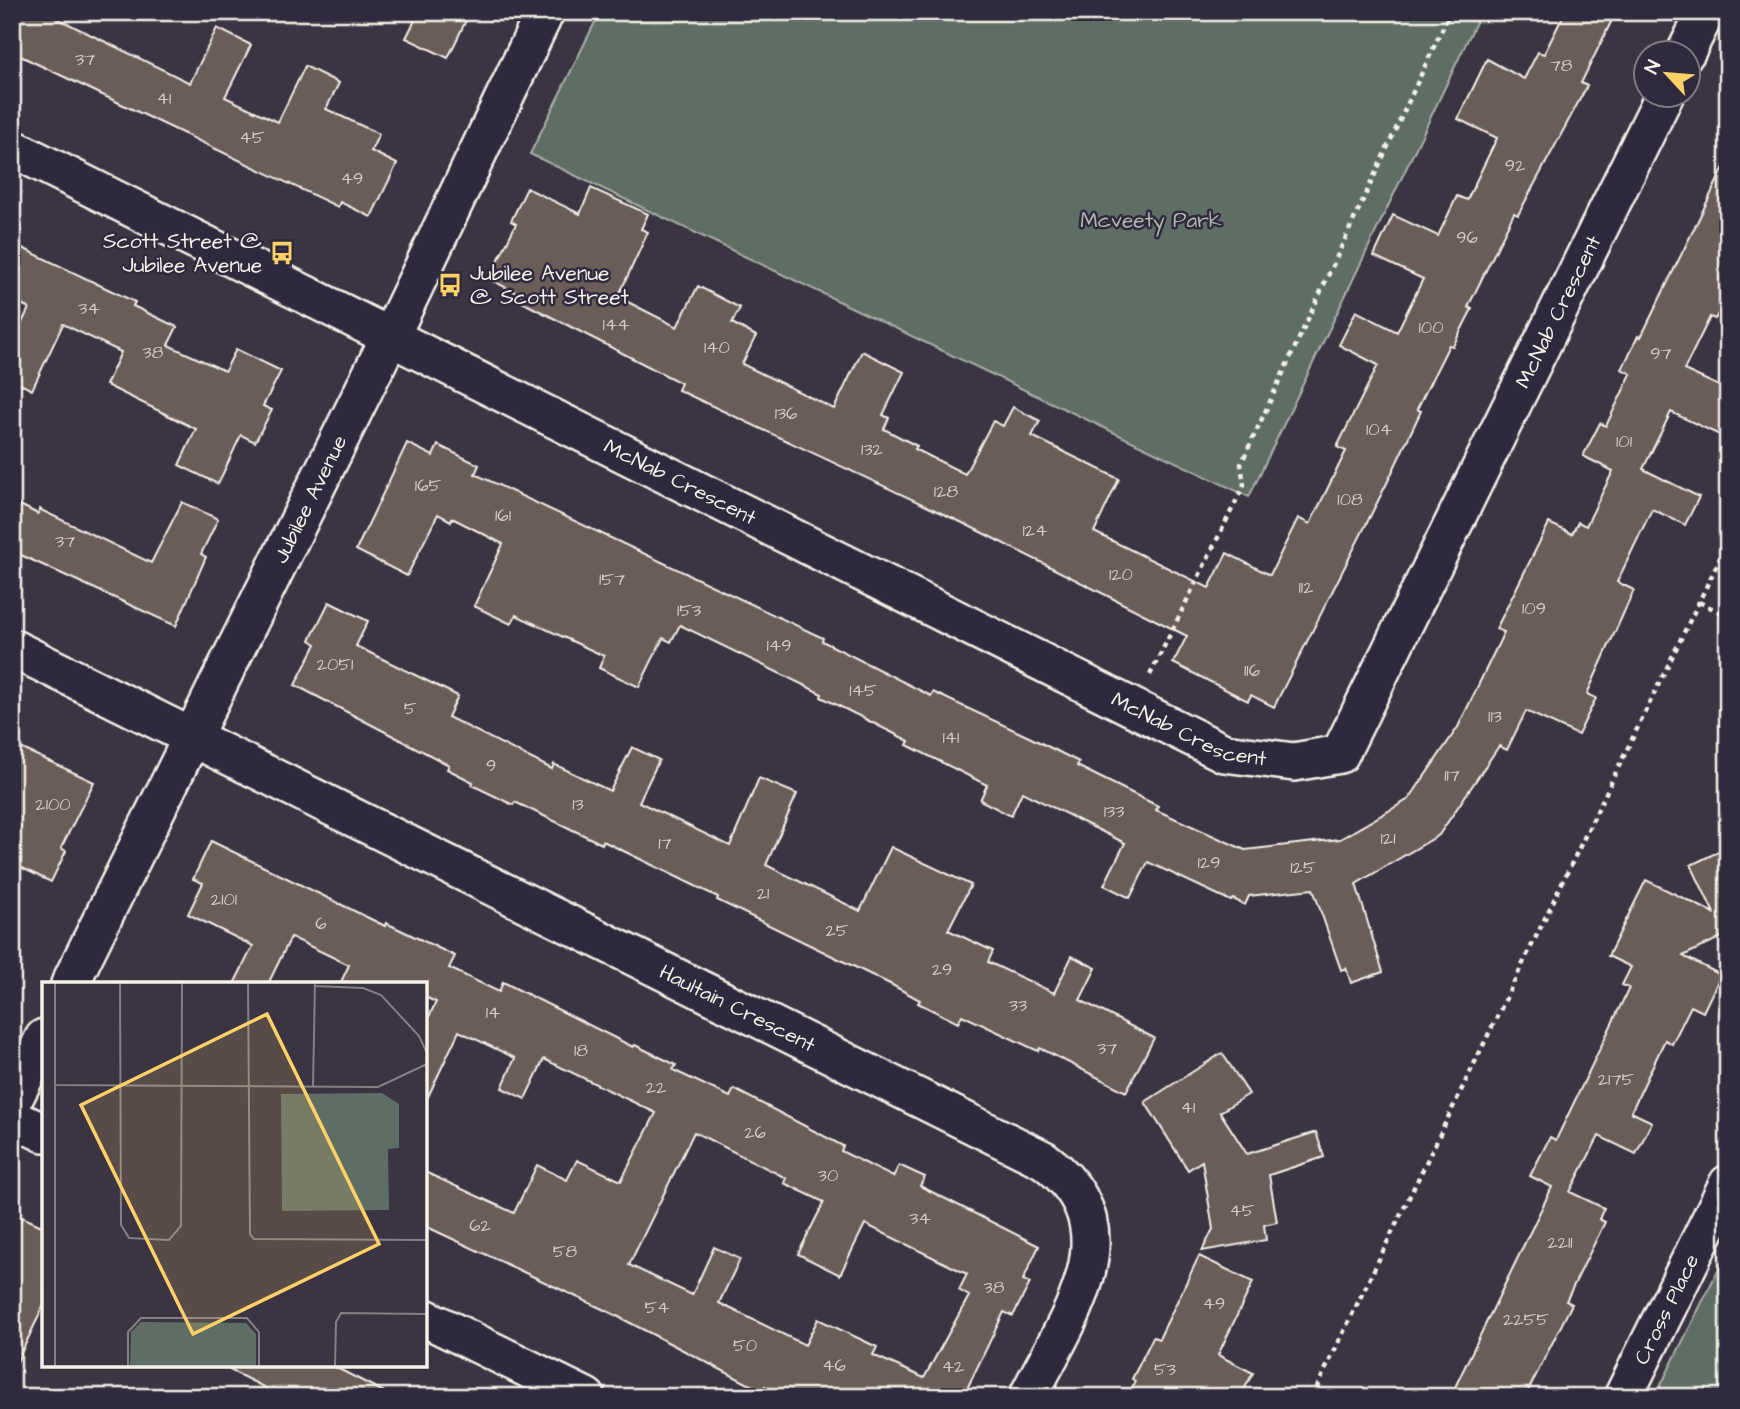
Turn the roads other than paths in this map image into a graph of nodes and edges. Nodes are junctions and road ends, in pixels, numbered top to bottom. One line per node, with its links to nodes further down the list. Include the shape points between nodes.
1 (545, 12): 6 (street, Jubilee Avenue)
2 (1706, 12): 3 (street)
3 (1693, 38)
4 (1658, 108): 6 (street, McNab Crescent, via 1340,754 1294,762 1224,753)
5 (12, 148): 6 (street, McNab Crescent)
6 (391, 335): 8 (street, Jubilee Avenue)
7 (12, 648): 8 (street, Haultain Crescent)
8 (193, 736): 9 (street, Jubilee Avenue); 17 (street, Haultain Crescent, via 1044,1160 1067,1177 1082,1202 1092,1236 1088,1275)
9 (72, 982)
10 (42, 1042): 11 (street)
11 (12, 1102)
12 (12, 1118): 13 (street)
13 (42, 1132)
14 (1728, 1184): 18 (street, Cross Place)
15 (427, 1319): 16 (street)
16 (586, 1397)
17 (1028, 1397)
18 (1623, 1397)

